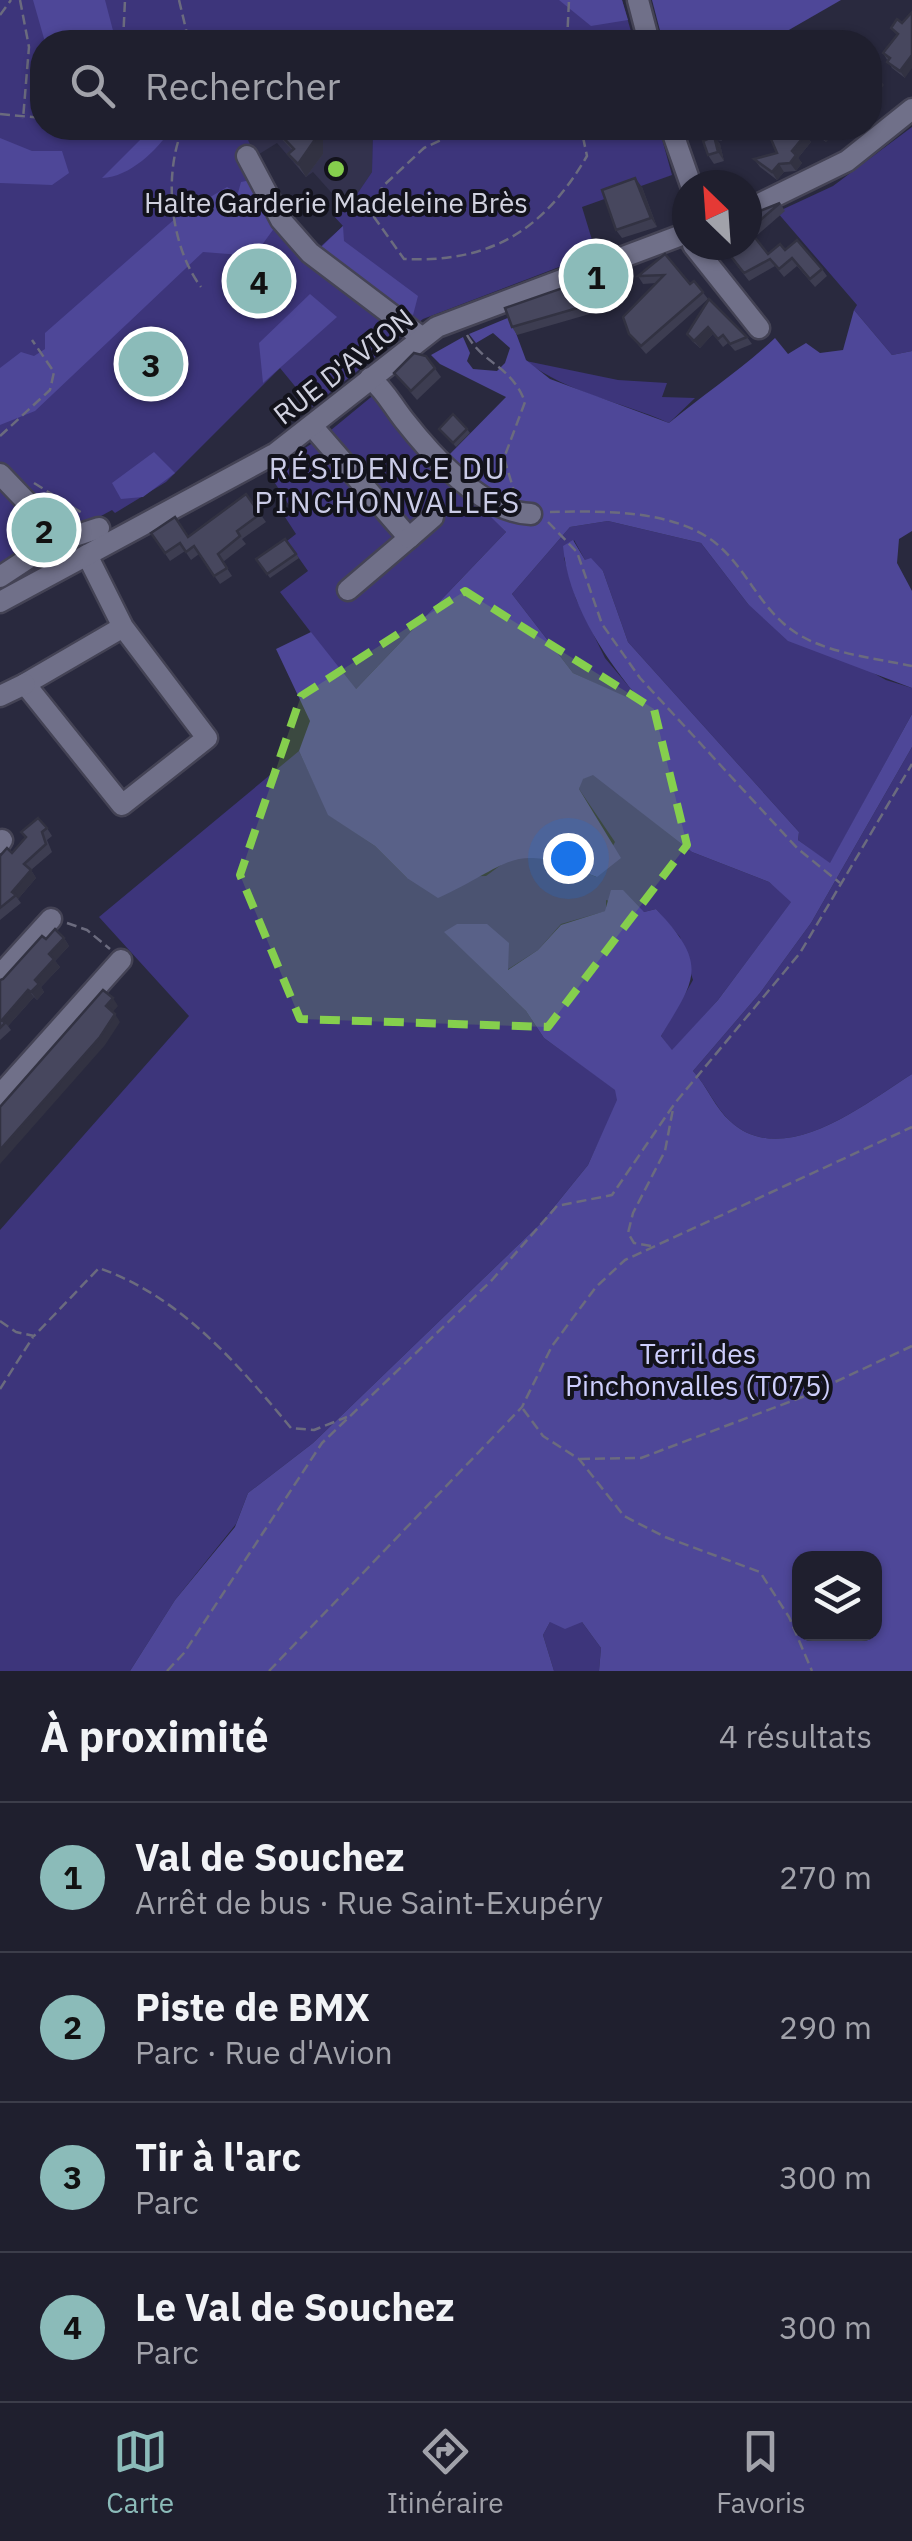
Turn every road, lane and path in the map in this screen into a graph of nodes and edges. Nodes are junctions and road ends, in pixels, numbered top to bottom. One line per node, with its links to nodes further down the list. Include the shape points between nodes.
1 (10, 0): 7 (path)
2 (20, 0): 14 (path, via 29,47)
3 (125, 0): 8 (path)
4 (179, 0): 9 (path)
5 (569, 0): 10 (path)
6 (638, 0): 11 (street)
7 (0, 15)
8 (124, 30)
9 (187, 30)
10 (568, 30)
11 (646, 30)
12 (912, 109): 16 (street)
13 (0, 114): 14 (path)
14 (22, 119): 15 (path)
15 (30, 119)
16 (882, 133)
17 (177, 140): 27 (path, via 174,198 186,267)
18 (441, 140): 19 (path, via 382,187 374,218 404,259 444,261 531,228 565,194 587,156)
19 (584, 140)
20 (675, 140): 23 (street)
21 (873, 140): 24 (street, via 847,161)
22 (274, 158): 30 (street, via 251,163 281,220 310,253)
23 (686, 170)
24 (762, 204)
25 (672, 243): 28 (street, RUE D'AVION)
26 (706, 260): 29 (street)
27 (201, 287)
28 (457, 317): 30 (street, RUE D'AVION); 37 (path, via 476,352 505,368 526,402 504,458 520,504)
29 (759, 328)
30 (421, 337): 32 (street, RUE D'AVION)
31 (32, 340): 34 (path, via 54,372 50,390)
32 (370, 378): 33 (street, RUE D'AVION); 37 (street, via 475,491 492,504)
33 (312, 426): 39 (street, RUE D'AVION, via 240,475); 40 (street)
34 (0, 436)
35 (0, 474): 41 (street, via 46,522)
36 (32, 482): 39 (path, via 62,496)
37 (536, 513): 47 (path, via 624,514 681,526 712,540 783,623 813,641); 51 (path, via 577,552 602,624 640,678 797,848)
38 (433, 518): 40 (street)
39 (101, 529): 41 (street); 42 (street, RUE D'AVION)
40 (409, 538): 44 (street)
41 (50, 544): 43 (street)
42 (87, 556): 45 (street, RUE D'AVION); 46 (street)
43 (0, 577)
44 (348, 590)
45 (0, 602)
46 (123, 627): 48 (street); 48 (street, via 207,738 122,805)
47 (912, 666)
48 (25, 684): 49 (street)
49 (0, 696)
50 (912, 764): 51 (path)
51 (842, 884): 56 (path, via 800,953)
52 (50, 919): 53 (path, via 87,930); 54 (street)
53 (121, 960): 55 (street)
54 (0, 975)
55 (0, 1095)
56 (675, 1103): 58 (path); 59 (path)
57 (912, 1127): 60 (path)
58 (654, 1137): 59 (path); 65 (path, via 612,1195 557,1206 492,1280)
59 (666, 1137): 60 (path, via 628,1233 634,1243)
60 (652, 1246): 66 (path, via 596,1287 552,1346)
61 (0, 1320): 62 (path)
62 (34, 1336): 64 (path); 65 (path, via 99,1268 158,1294 213,1341 291,1428 314,1430 350,1416)
63 (912, 1346): 67 (path, via 805,1396 641,1458)
64 (0, 1389)
65 (373, 1392): 68 (path, via 322,1443)
66 (522, 1408): 67 (path, via 542,1436); 69 (path)
67 (579, 1459): 70 (path, via 624,1516 760,1572 790,1617)
68 (166, 1671)
69 (269, 1671)
70 (812, 1671)

